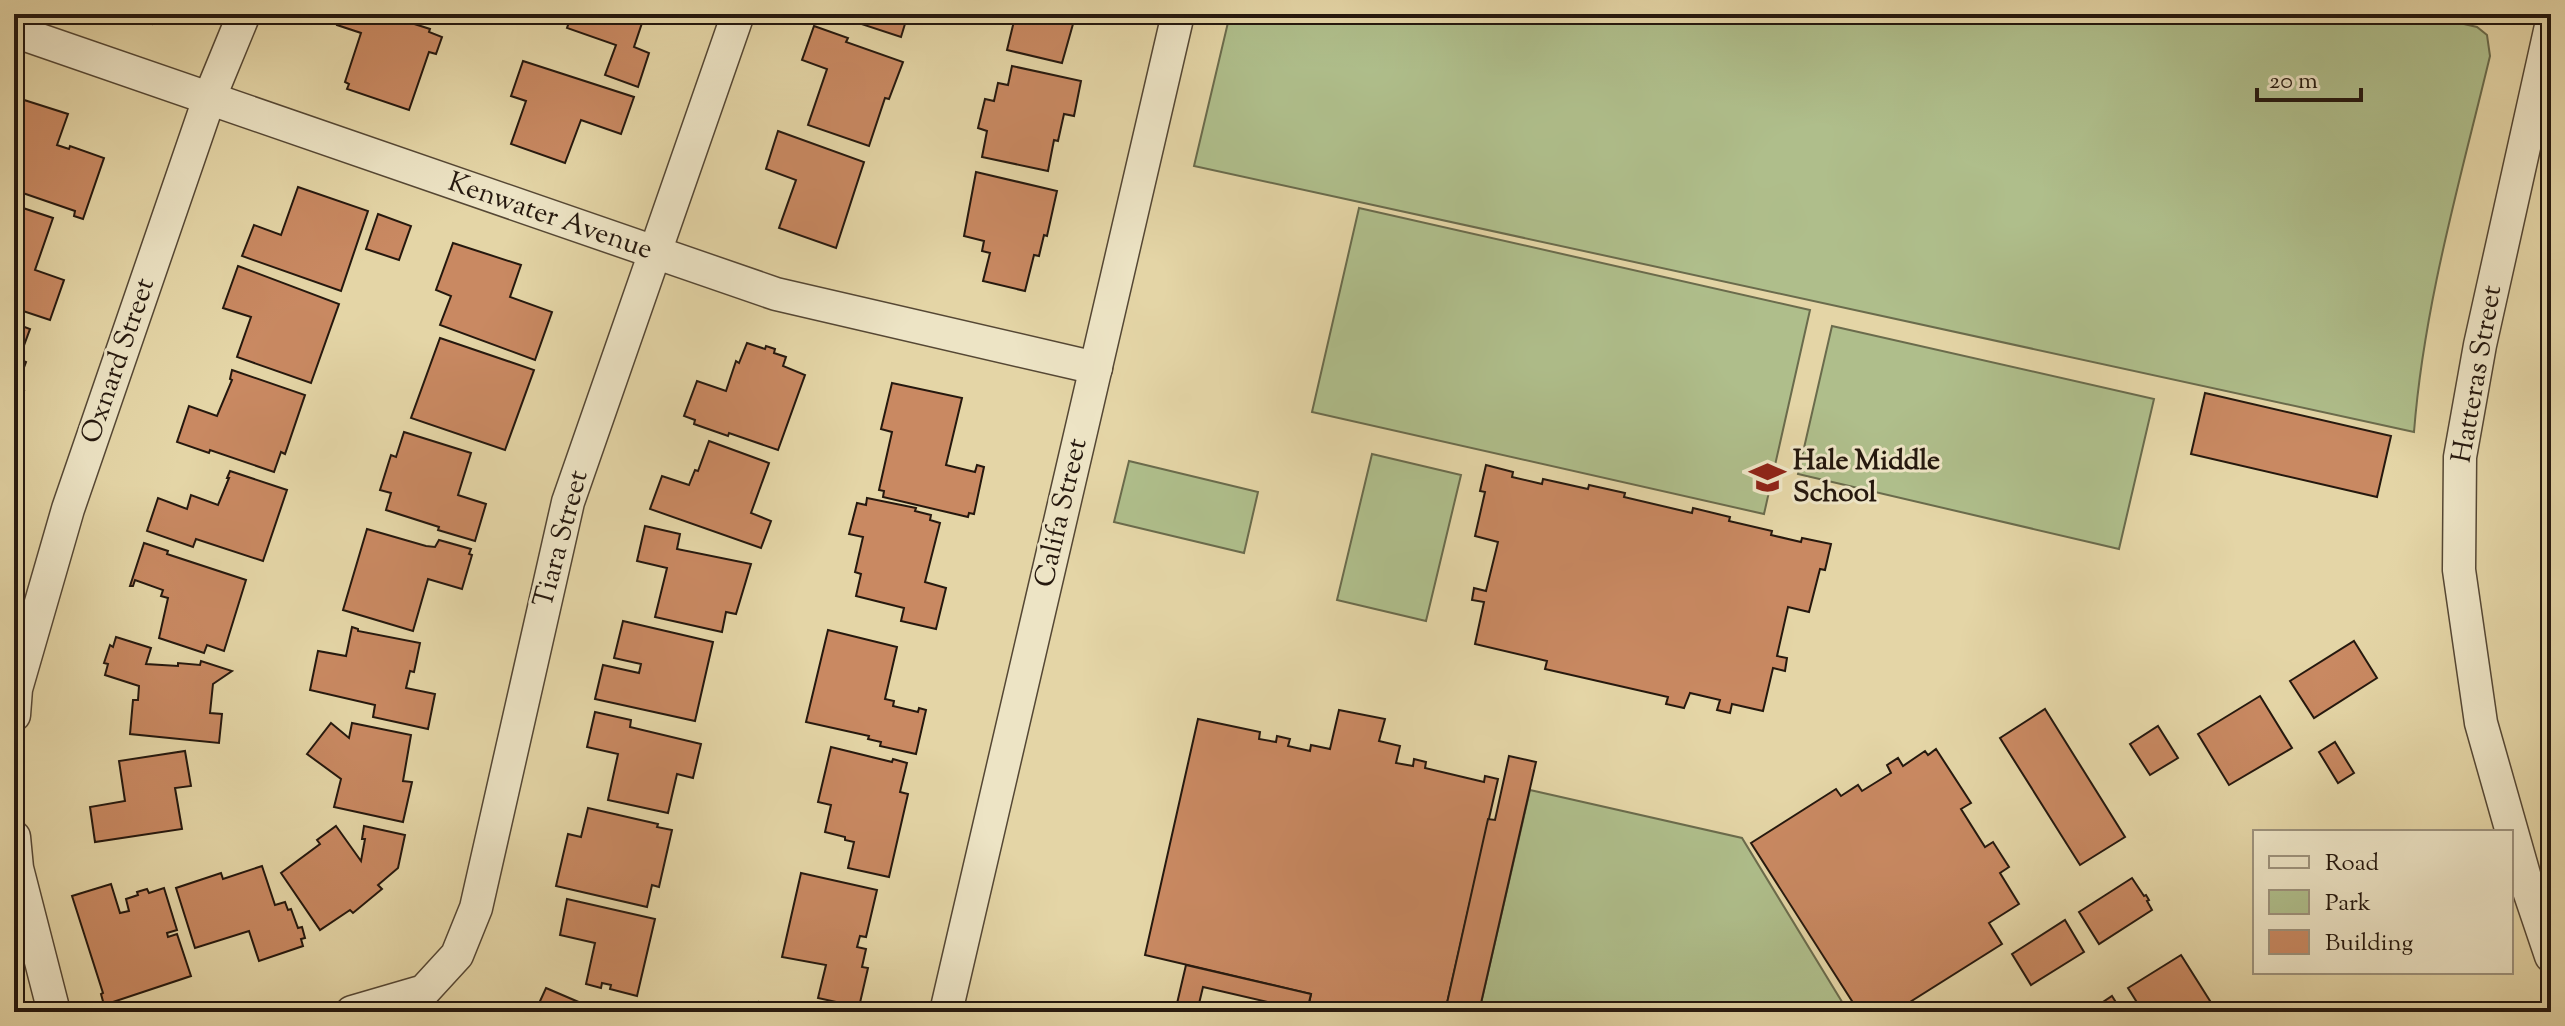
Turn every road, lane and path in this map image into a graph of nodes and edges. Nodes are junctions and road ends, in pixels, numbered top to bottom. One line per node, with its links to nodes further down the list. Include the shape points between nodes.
1 (244, 14): 6 (street, Oxnard Street)
2 (738, 14): 7 (street, Tiara Street)
3 (1178, 14): 8 (street, Califa Street)
4 (2551, 26): 11 (street, Hatteras Street, via 2460,457 2459,570 2481,723)
5 (14, 31): 6 (street, Kenwater Avenue)
6 (209, 99): 7 (street, Kenwater Avenue); 9 (street, Oxnard Street, via 68,509 16,689)
7 (656, 254): 8 (street, Kenwater Avenue, via 816,305); 14 (street, Tiara Street, via 568,502 472,920 457,955 424,991)
8 (1096, 368): 15 (street, Califa Street)
9 (14, 715)
10 (14, 837): 13 (street)
11 (2539, 882): 12 (street, Hatteras Street)
12 (2551, 956)
13 (54, 1012)
14 (352, 1012)
15 (946, 1012)

